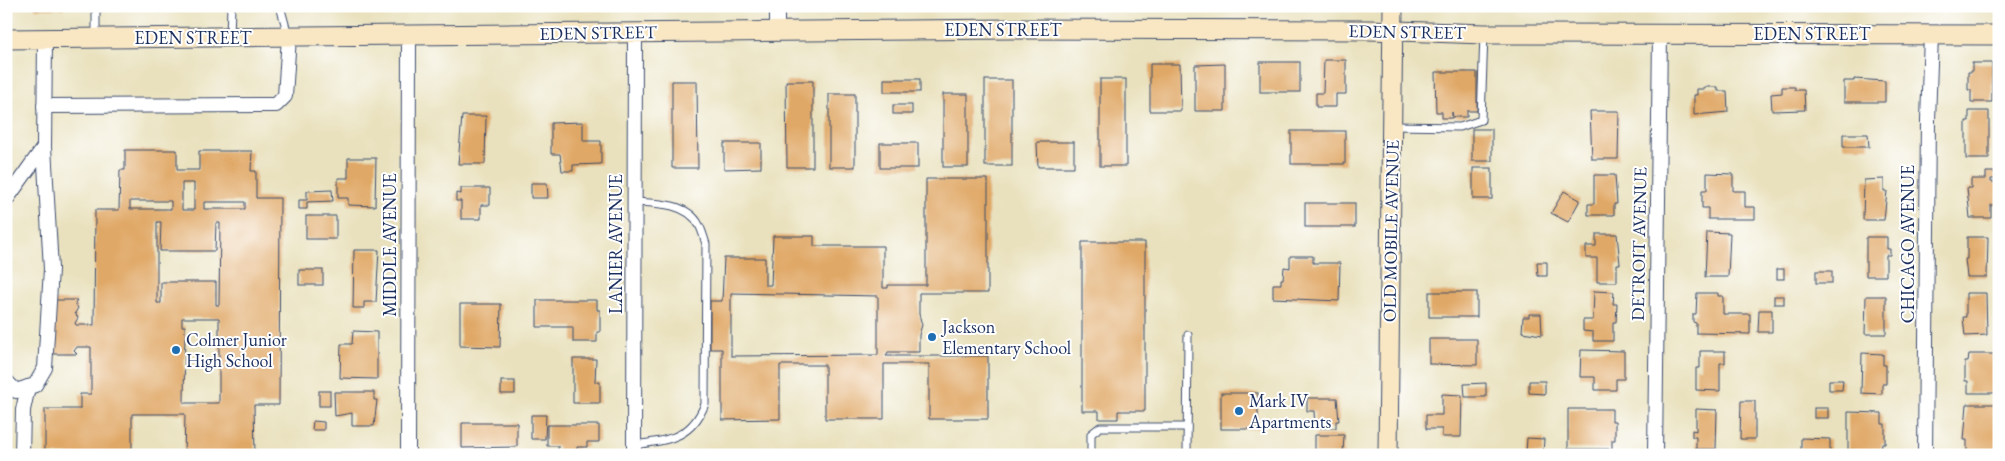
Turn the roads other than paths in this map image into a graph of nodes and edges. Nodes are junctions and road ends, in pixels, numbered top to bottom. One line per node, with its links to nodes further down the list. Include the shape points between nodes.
1 (96, 6): 16 (lane)
2 (231, 6): 14 (lane)
3 (280, 6): 15 (lane)
4 (777, 6): 6 (street)
5 (1393, 6): 7 (street, OLD MOBILE AVENUE)
6 (777, 31): 7 (street, EDEN STREET); 8 (street, EDEN STREET)
7 (1393, 31): 9 (street, EDEN STREET); 20 (street, OLD MOBILE AVENUE)
8 (635, 33): 13 (street, EDEN STREET); 23 (street, LANIER AVENUE)
9 (1484, 34): 10 (street, EDEN STREET); 20 (lane, via 1481,120 1460,127)
10 (1660, 34): 11 (street, EDEN STREET); 34 (street, DETROIT AVENUE)
11 (1931, 35): 12 (street, EDEN STREET); 35 (street, CHICAGO AVENUE)
12 (1999, 35)
13 (409, 36): 15 (street, EDEN STREET); 30 (street, MIDDLE AVENUE)
14 (230, 37): 15 (street, EDEN STREET); 16 (street, EDEN STREET)
15 (289, 37): 19 (street, via 285,96 276,105)
16 (96, 38): 18 (street, EDEN STREET)
17 (6, 39): 18 (street, EDEN STREET)
18 (45, 39): 19 (street)
19 (44, 106): 21 (street)
20 (1392, 126): 33 (street, OLD MOBILE AVENUE)
21 (44, 147): 22 (street); 26 (street, via 51,269 45,368 35,385)
22 (6, 200)
23 (635, 202): 28 (street, LANIER AVENUE); 28 (lane, via 663,203 680,208 699,223 706,244 705,404 688,430 671,440)
24 (1188, 335): 27 (lane)
25 (6, 381): 26 (street, via 16,391)
26 (28, 387): 29 (street, via 23,410)
27 (1188, 427): 31 (lane, via 1100,427 1092,434); 32 (lane)
28 (634, 450)
29 (22, 455)
30 (408, 455)
31 (1091, 455)
32 (1187, 455)
33 (1388, 455)
34 (1655, 455)
35 (1925, 455)

